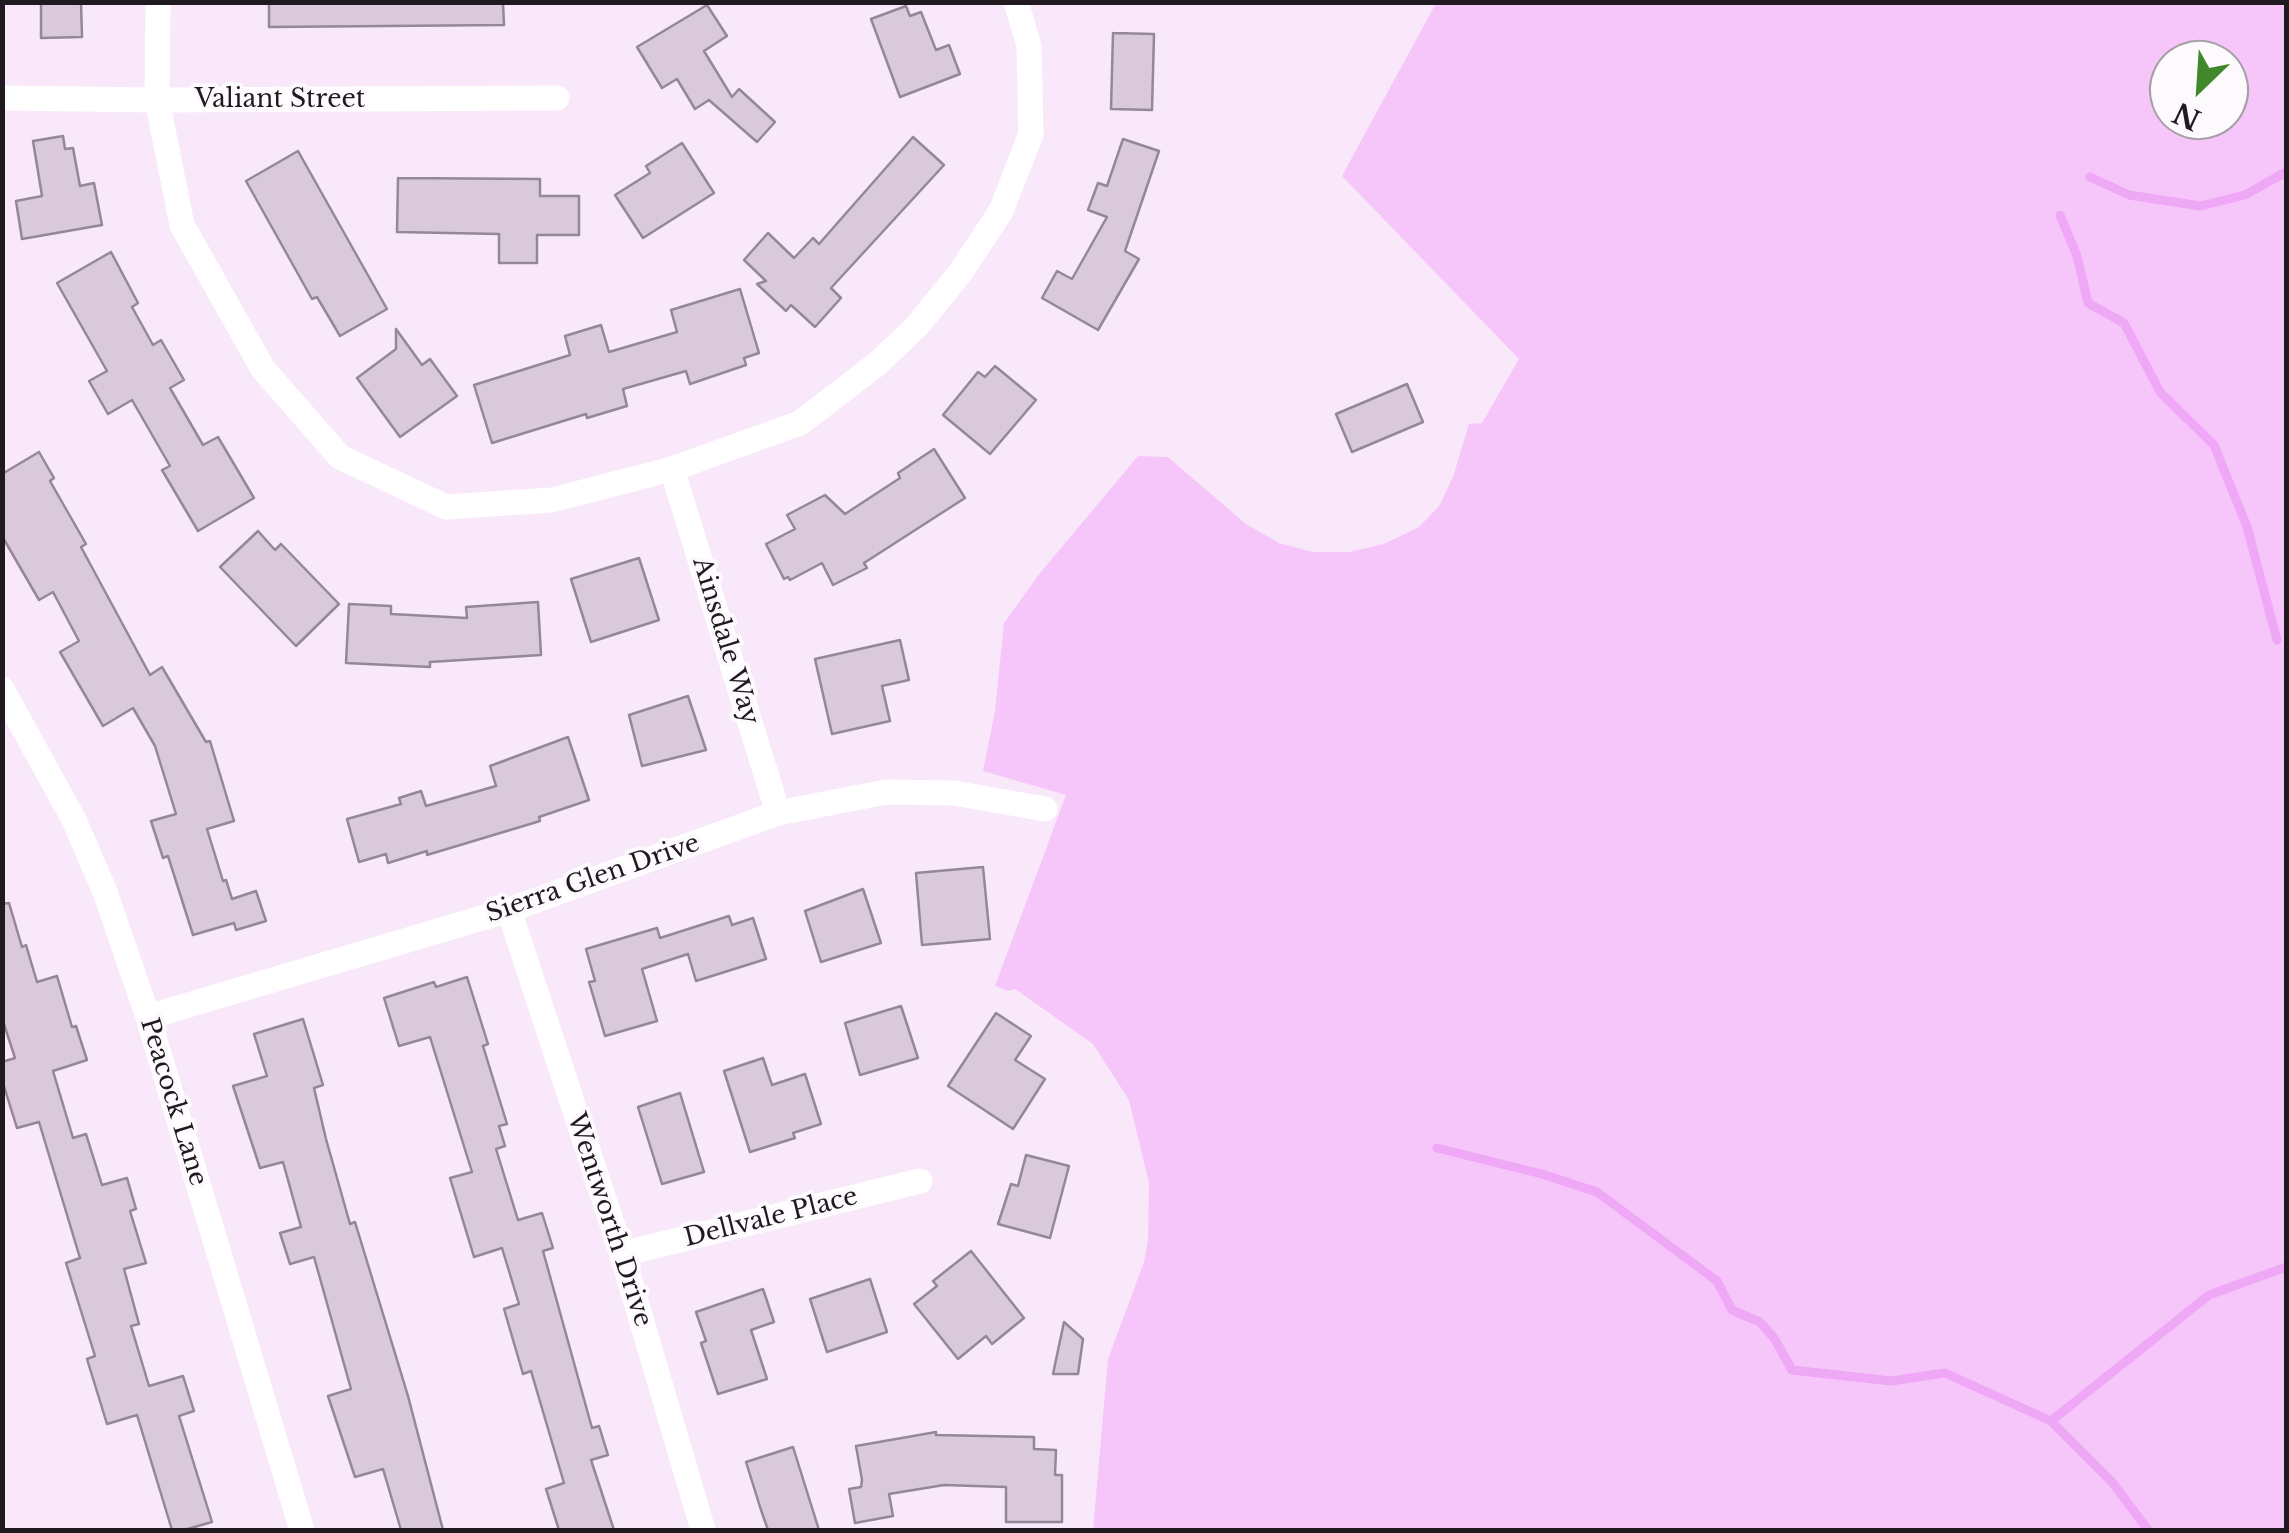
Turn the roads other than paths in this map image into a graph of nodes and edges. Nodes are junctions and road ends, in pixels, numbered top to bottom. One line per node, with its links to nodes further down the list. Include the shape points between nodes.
1 (158, 2): 5 (street)
2 (1016, 2): 6 (street, via 1029,46 1031,134 1001,210 960,273 877,364 800,423)
3 (2, 98): 5 (street, Valiant Street)
4 (557, 98): 5 (street, Valiant Street)
5 (157, 100): 6 (street, via 182,225 263,369 340,458 446,507 552,500)
6 (672, 469): 9 (street, Ainsdale Way)
7 (2, 690): 11 (street, Peacock Lane, via 90,854)
8 (1046, 809): 9 (street, Sierra Glen Drive, via 954,793 886,792)
9 (778, 813): 10 (street, Sierra Glen Drive)
10 (508, 910): 11 (street, Sierra Glen Drive); 13 (street, Wentworth Drive)
11 (148, 1017): 14 (street, Peacock Lane)
12 (920, 1181): 13 (street, Dellvale Place)
13 (622, 1254): 15 (street, Wentworth Drive)
14 (302, 1530)
15 (703, 1530)

